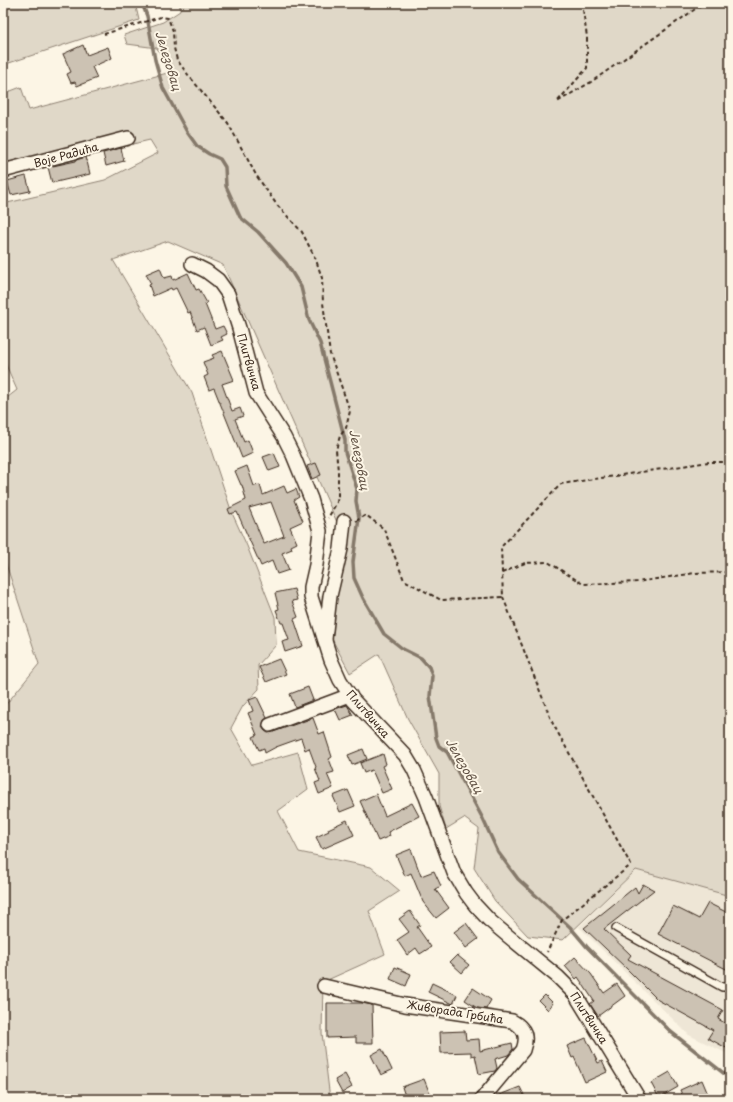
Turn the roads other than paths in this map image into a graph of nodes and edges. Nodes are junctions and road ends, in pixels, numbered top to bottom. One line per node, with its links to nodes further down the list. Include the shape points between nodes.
1 (128, 138): 2 (street, Воје Радића)
2 (3, 171)
3 (192, 264): 5 (street, Плитвичка, via 218,280 228,294 256,393 284,437 312,499 320,531 311,597)
4 (344, 526): 5 (street, via 330,596)
5 (325, 643): 6 (street, Плитвичка, via 335,670)
6 (350, 695): 7 (street); 12 (street, Плитвичка, via 405,755 414,770 454,873 466,893 508,936 567,984)
7 (270, 725)
8 (616, 928): 10 (lane, via 722,987)
9 (324, 986): 11 (street, Живорада Грбића, via 405,1005 512,1021 521,1026 526,1037 523,1050)
10 (730, 987)
11 (482, 1099)
12 (639, 1099)

